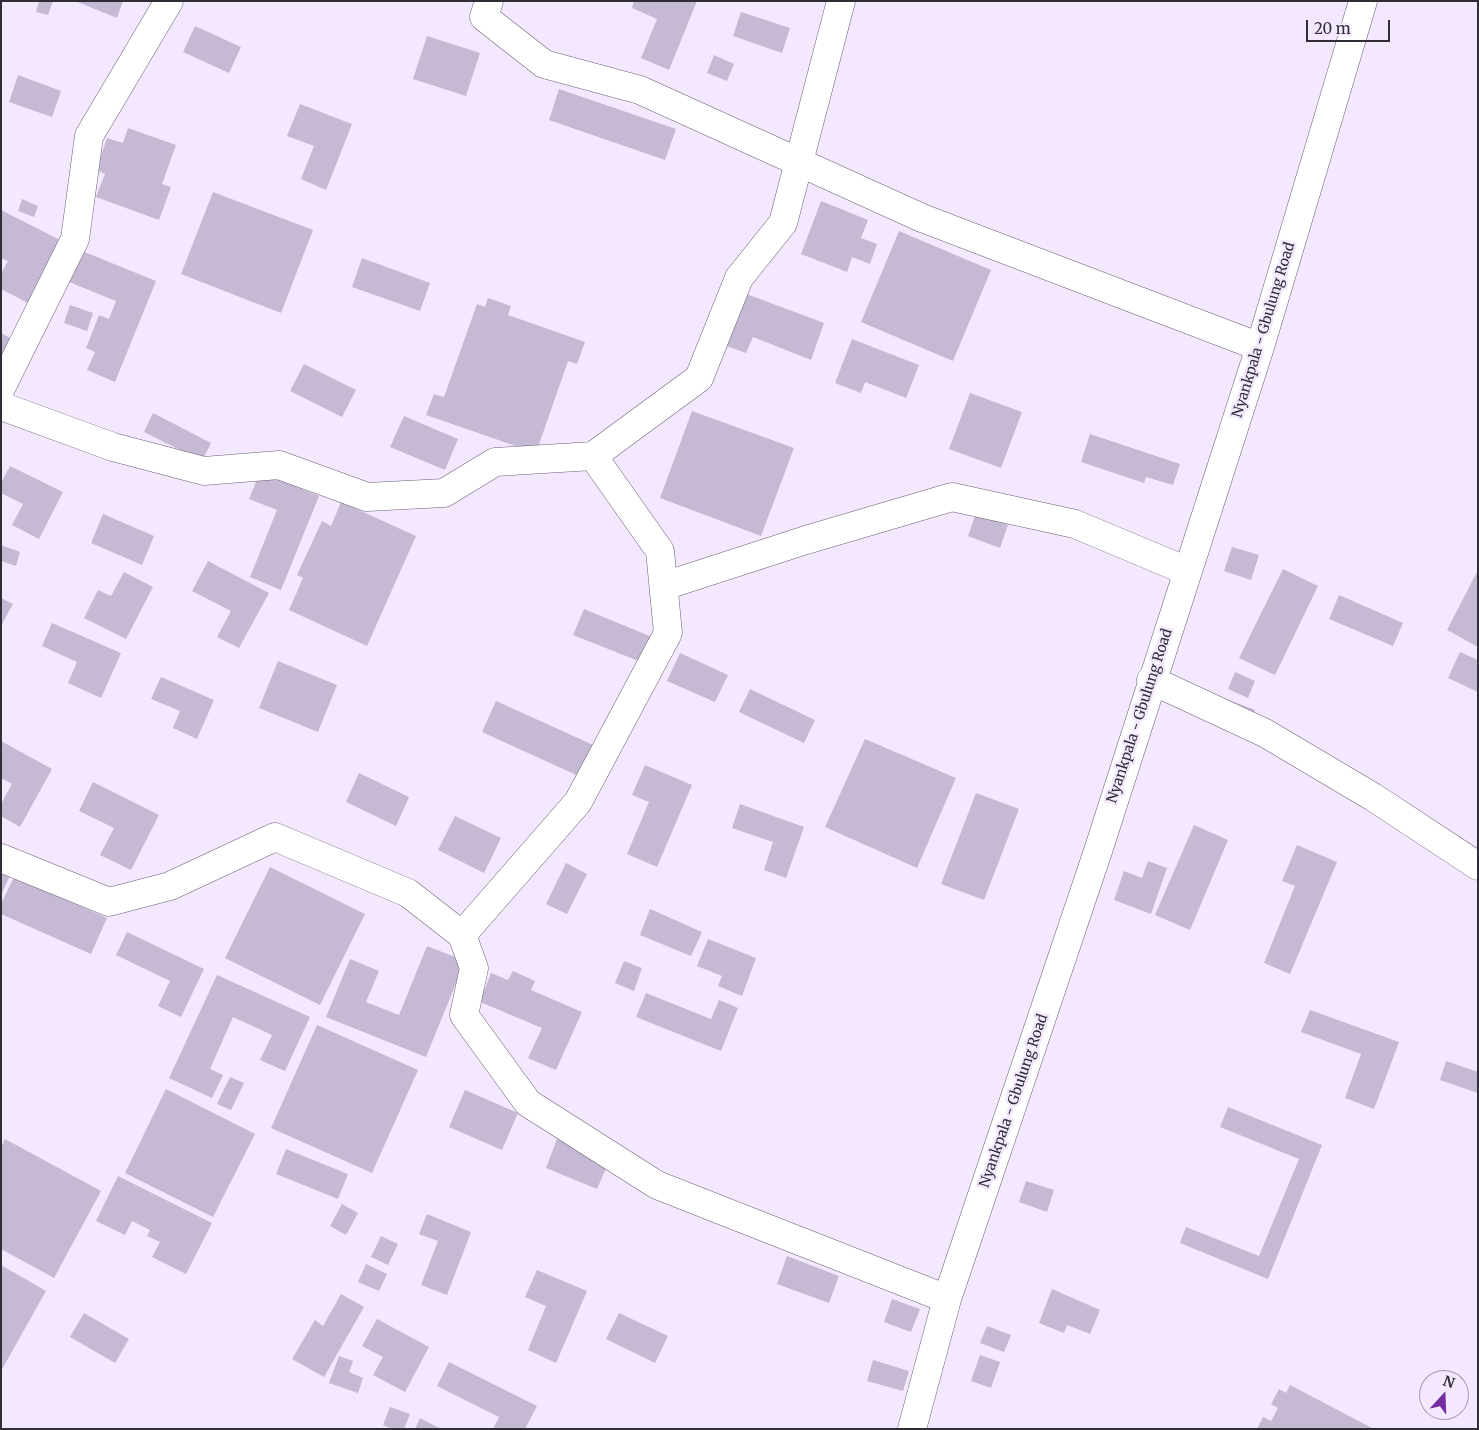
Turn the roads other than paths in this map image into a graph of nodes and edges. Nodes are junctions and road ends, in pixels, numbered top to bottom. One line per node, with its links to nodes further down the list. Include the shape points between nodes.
1 (169, 1): 7 (street, via 89,136 75,239)
2 (489, 1): 5 (street, via 484,17 544,64 640,90)
3 (841, 1): 5 (street)
4 (1363, 1): 6 (street, Nyankpala - Gbulung Road)
5 (799, 162): 6 (street, via 922,218); 9 (street, via 782,223 739,278 699,378)
6 (1260, 346): 10 (street, Nyankpala - Gbulung Road)
7 (1, 388)
8 (1, 406): 9 (street, via 113,447 204,471 279,465 367,497 444,493 495,462)
9 (594, 456): 11 (street, via 660,551)
10 (1187, 571): 11 (street, via 1075,524 952,497); 12 (street, Nyankpala - Gbulung Road)
11 (664, 586): 15 (street, via 668,633 578,802)
12 (1151, 680): 14 (street, via 1265,733 1373,797); 16 (street, Nyankpala - Gbulung Road, via 1098,851)
13 (1, 858): 15 (street, via 109,902 170,886 276,837 408,893)
14 (1478, 866)
15 (462, 935): 16 (street, via 474,968 464,1015 528,1103 657,1185)
16 (947, 1298): 17 (street, Nyankpala - Gbulung Road)
17 (912, 1429)

